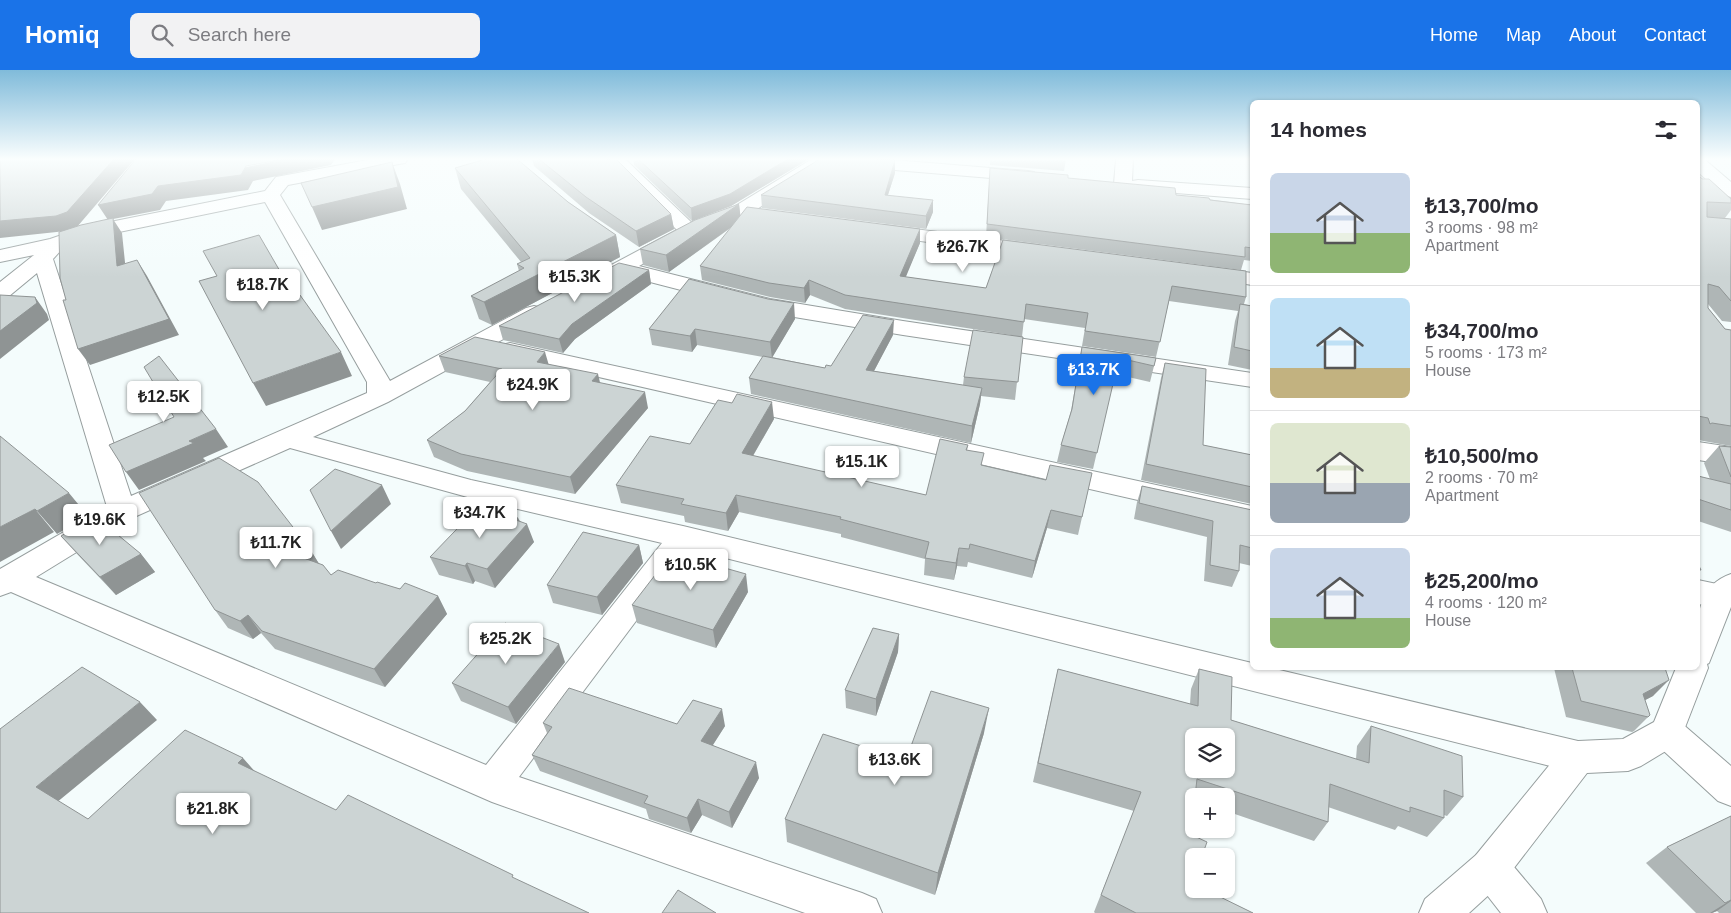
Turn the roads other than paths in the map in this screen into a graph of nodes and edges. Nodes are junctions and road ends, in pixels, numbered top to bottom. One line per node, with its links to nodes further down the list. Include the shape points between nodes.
1 (214, 198): 10 (street)
2 (289, 198): 22 (street, via 379,382)
3 (656, 198): 9 (street)
4 (761, 198): 6 (street)
5 (103, 211): 10 (street)
6 (739, 212): 7 (street); 9 (street)
7 (768, 216)
8 (867, 228): 12 (street)
9 (689, 230): 14 (street)
10 (85, 234): 11 (street)
11 (49, 251): 13 (street); 17 (street); 26 (street)
12 (1055, 253)
13 (0, 256)
14 (628, 258): 18 (street); 21 (street, via 770,306)
15 (1193, 271): 16 (street)
16 (1250, 279)
17 (0, 292)
18 (574, 292)
19 (550, 304): 20 (street)
20 (477, 342): 22 (street); 27 (street)
21 (1250, 380)
22 (379, 397): 23 (street)
23 (288, 439): 26 (street); 28 (street, via 471,489)
24 (1700, 450): 25 (street)
25 (1731, 456)
26 (122, 511): 29 (street)
27 (1250, 516)
28 (683, 537): 34 (street); 35 (street)
29 (5, 581): 35 (street)
30 (1716, 591): 31 (street)
31 (1700, 647)
32 (1691, 670): 33 (street)
33 (1668, 732): 34 (street, via 1628,756); 36 (street)
34 (1578, 757): 37 (street)
35 (492, 785): 38 (street)
36 (1731, 789)
37 (1490, 868): 39 (street); 40 (street)
38 (862, 913)
39 (1439, 913)
40 (1527, 913)

